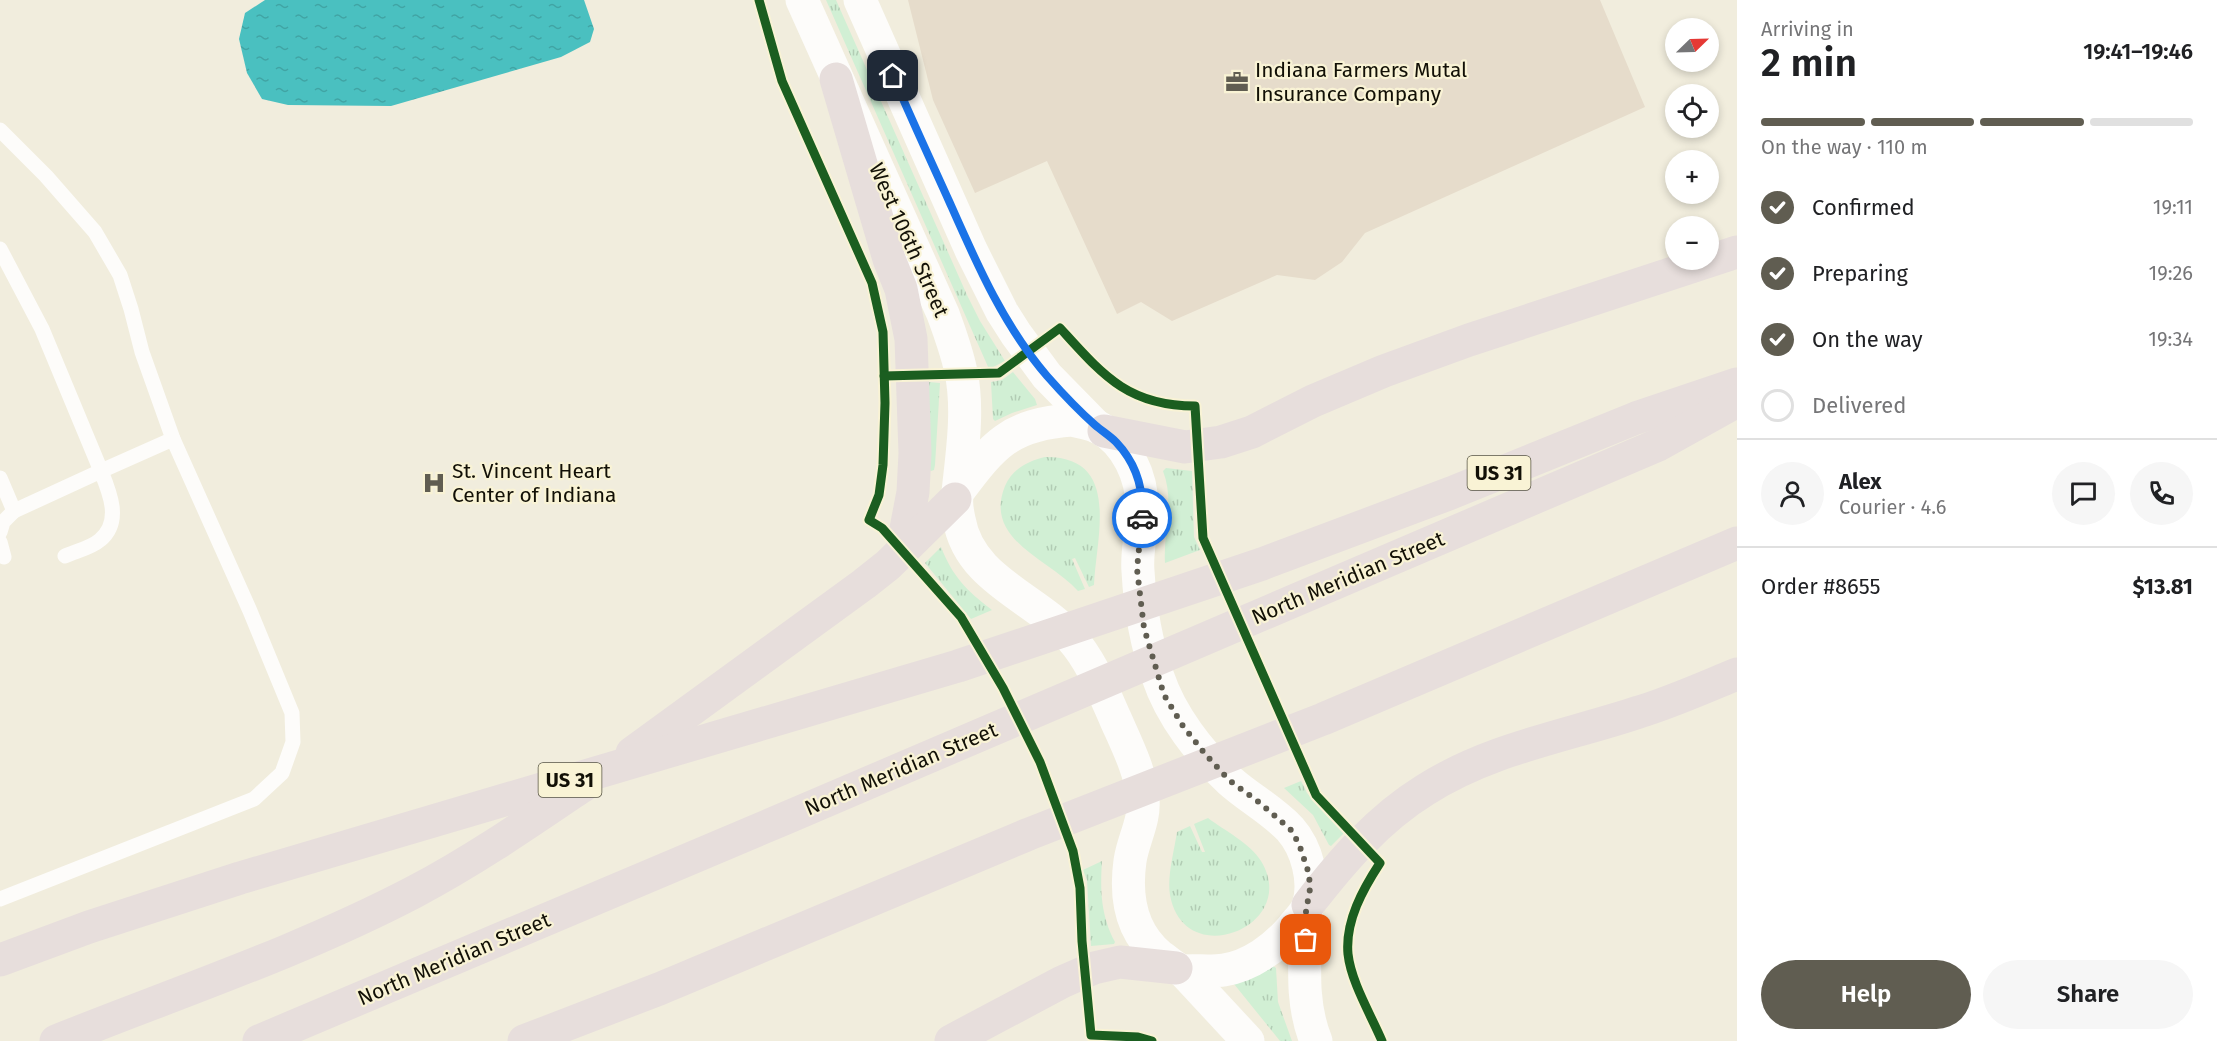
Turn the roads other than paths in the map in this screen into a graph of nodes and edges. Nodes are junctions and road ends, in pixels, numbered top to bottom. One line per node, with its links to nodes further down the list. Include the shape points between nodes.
1 (802, 0): 3 (street, West 106th Street)
2 (860, 0): 9 (street, via 1002,312 1047,376)
3 (836, 79): 13 (street, West 106th Street, via 955,349 964,392); 17 (highway, via 901,289 911,339 915,453 913,492)
4 (0, 130): 10 (lane, via 95,232 120,275)
5 (0, 249): 11 (lane, via 42,329)
6 (1737, 252): 9 (highway, via 1384,370 1252,432 1221,442 1185,447)
7 (1737, 384): 22 (highway, US 31, via 1636,418 1262,564 958,666 331,850 138,910)
8 (1737, 401): 25 (highway, North Meridian Street, via 1658,445)
9 (1101, 429): 13 (street, via 1072,420 1024,428 993,447); 21 (street, via 1128,456 1141,492 1137,569 1144,628 1164,695 1183,726 1229,780 1291,830 1306,860 1310,889)
10 (173, 439): 11 (lane); 20 (lane, via 292,713 293,742 282,773 254,799)
11 (101, 471): 14 (lane); 18 (lane, via 112,499 112,524 100,541)
12 (0, 478): 14 (lane)
13 (957, 496): 17 (highway); 23 (street, West 106th Street, via 963,537 973,555 1072,639 1114,718 1140,779 1143,800 1142,820 1130,859 1131,909 1140,935)
14 (14, 511): 15 (lane, via 3,522)
15 (0, 532)
16 (1737, 543): 26 (highway, via 1323,719 1029,834 659,989)
17 (902, 550): 24 (highway, via 864,584 634,751 466,863 312,940)
18 (65, 556)
19 (1737, 674): 21 (highway, via 1640,712 1527,744 1458,771 1425,790 1374,830 1334,871)
20 (0, 899)
21 (1307, 908): 23 (street, via 1282,939 1250,961 1224,970); 29 (street, via 1304,987)
22 (0, 960)
23 (1179, 970): 27 (highway, via 1120,962 1094,968); 28 (street, West 106th Street)
24 (56, 1041)
25 (259, 1041)
26 (524, 1041)
27 (951, 1041)
28 (1248, 1041)
29 (1316, 1041)

